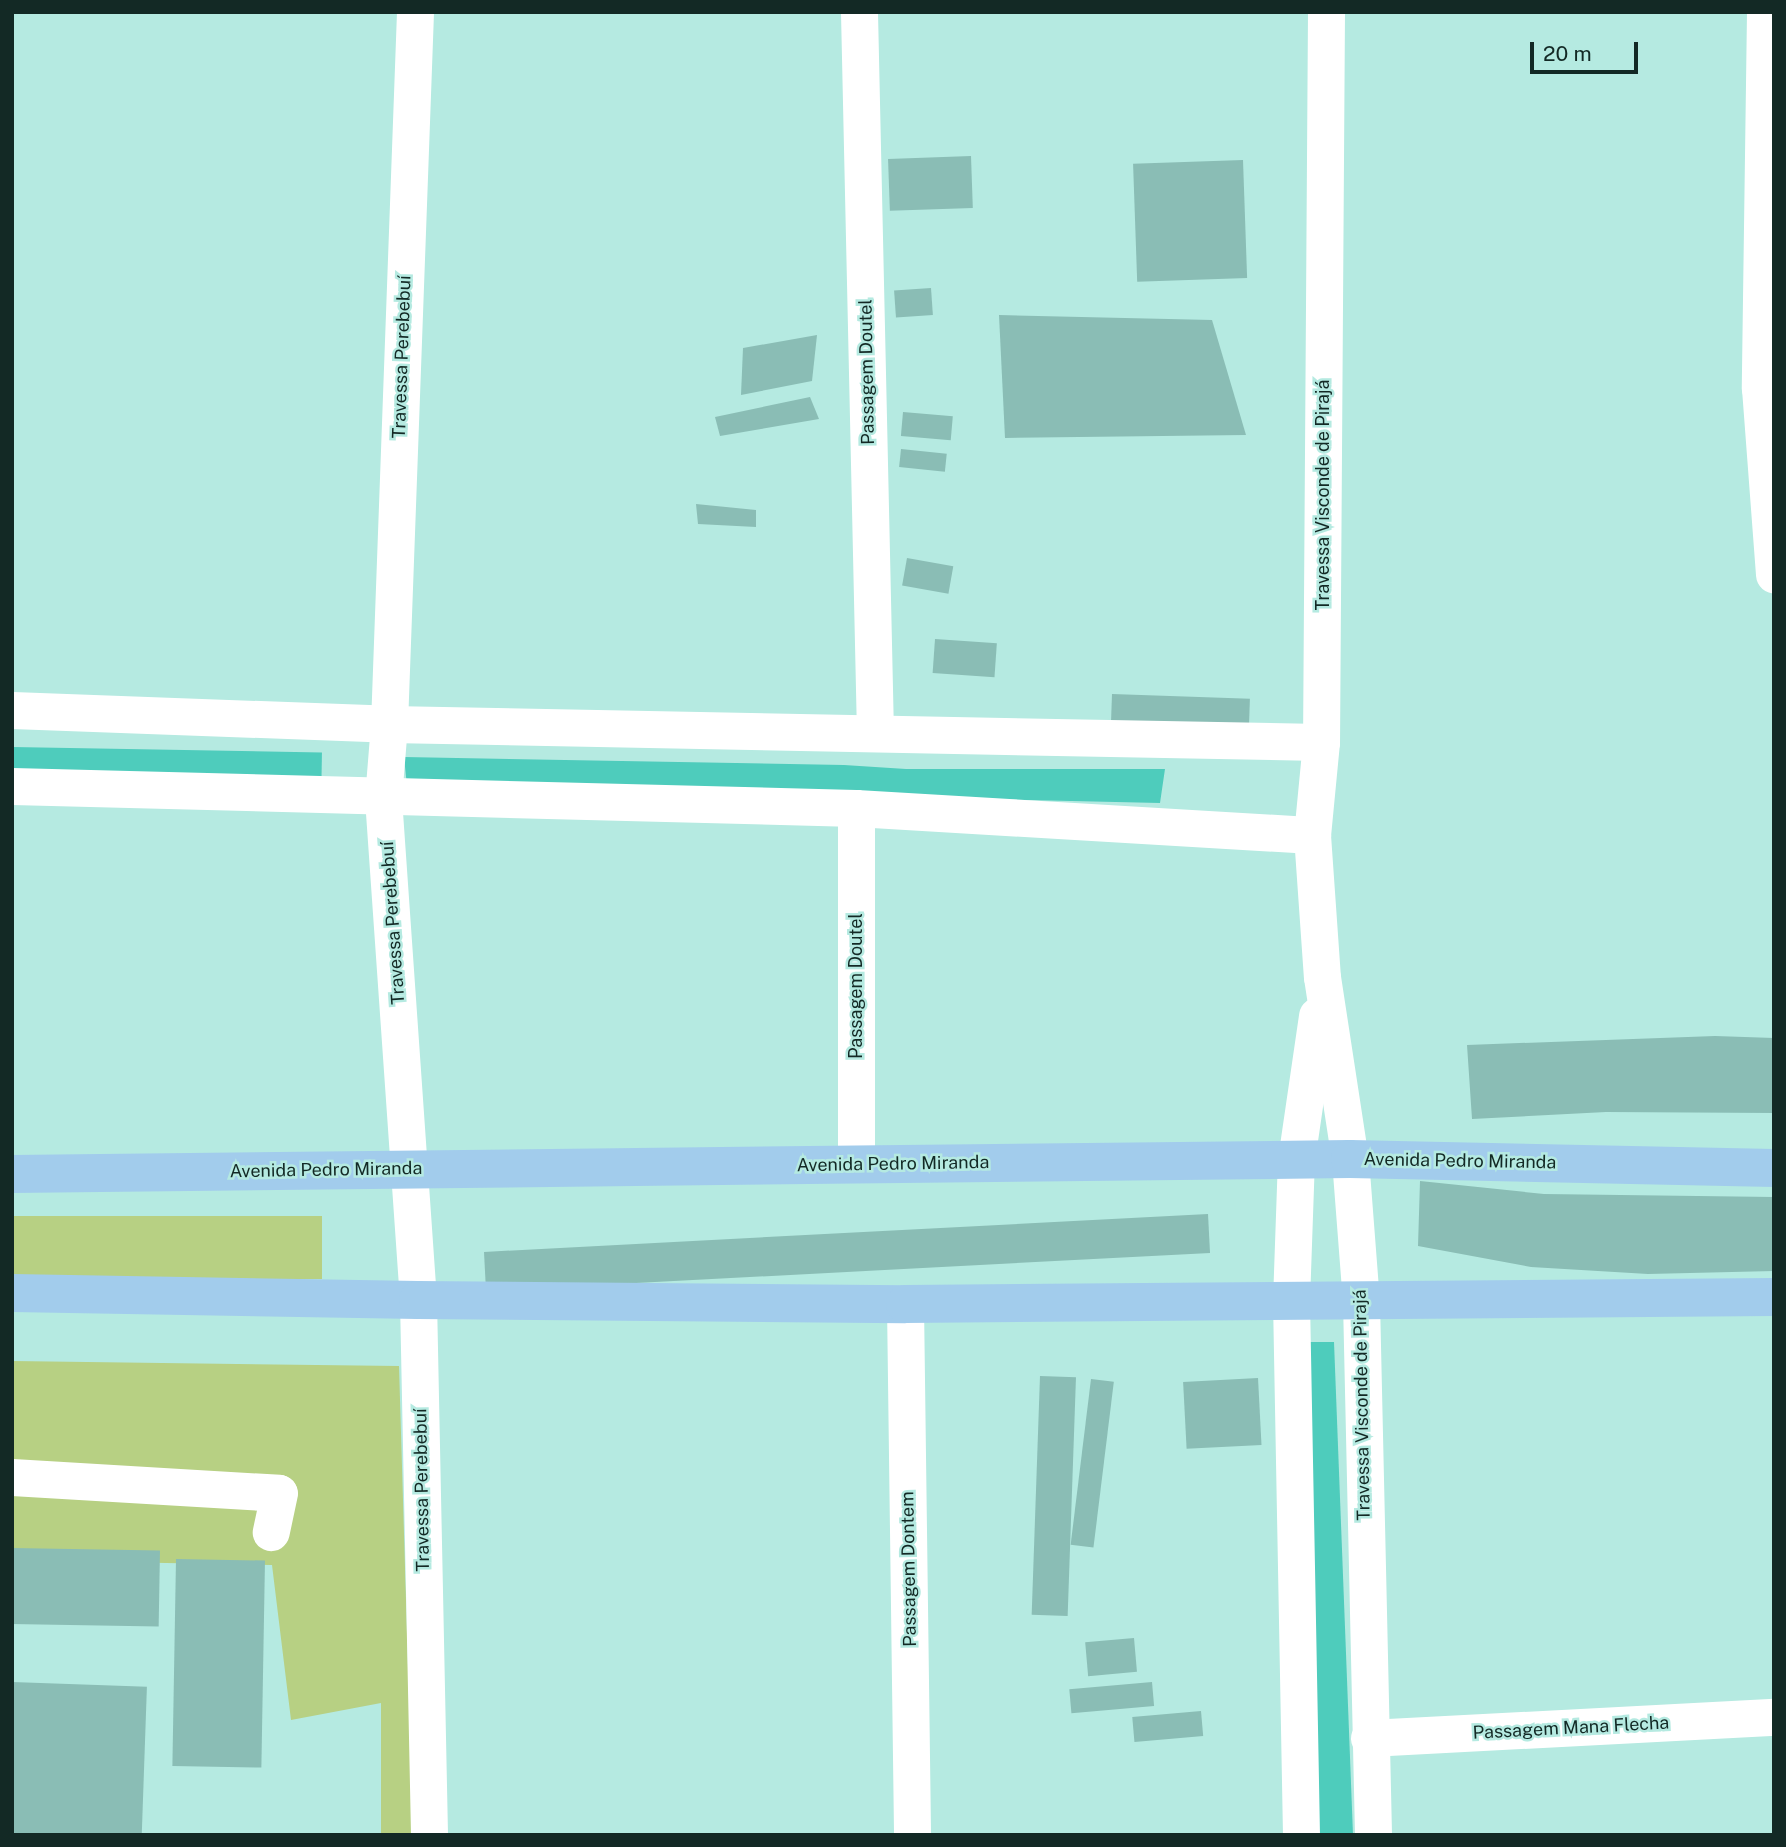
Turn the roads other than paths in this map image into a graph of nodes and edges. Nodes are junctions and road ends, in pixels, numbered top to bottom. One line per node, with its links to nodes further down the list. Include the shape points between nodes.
1 (415, 12): 7 (street, Travessa Perebebuí)
2 (859, 12): 8 (street, Passagem Doutel)
3 (1326, 12): 9 (street, Travessa Visconde de Pirajá)
4 (1765, 12): 5 (street, via 1760,388)
5 (1774, 574)
6 (12, 710): 7 (street)
7 (389, 724): 8 (street); 11 (street, Travessa Perebebuí)
8 (875, 731): 9 (street)
9 (1321, 742): 13 (street, Travessa Visconde de Pirajá)
10 (12, 786): 11 (street)
11 (383, 798): 12 (street); 19 (street, Travessa Perebebuí)
12 (856, 808): 13 (street); 17 (street, Passagem Doutel)
13 (1312, 835): 14 (street, Travessa Visconde de Pirajá)
14 (1322, 977): 15 (street, Travessa Visconde de Pirajá); 16 (street, Travessa Visconde de Pirajá)
15 (1350, 1159): 16 (main road, Avenida Pedro Miranda); 18 (main road, Avenida Pedro Miranda); 25 (street, Travessa Visconde de Pirajá)
16 (1296, 1160): 17 (main road, Avenida Pedro Miranda); 24 (street, Travessa Visconde de Pirajá)
17 (856, 1164): 19 (main road, Avenida Pedro Miranda)
18 (1774, 1168)
19 (411, 1169): 20 (main road, Avenida Pedro Miranda); 23 (street, Travessa Perebebuí)
20 (12, 1174)
21 (12, 1293): 23 (main road)
22 (1774, 1297): 25 (main road)
23 (418, 1300): 26 (main road); 31 (street, Travessa Perebebuí)
24 (1291, 1301): 25 (main road); 26 (main road); 33 (street, Travessa Visconde de Pirajá)
25 (1360, 1301): 30 (street, Travessa Visconde de Pirajá)
26 (905, 1304): 32 (street, Passagem Dontem)
27 (12, 1477): 28 (street, via 279,1493)
28 (271, 1532)
29 (1774, 1717): 30 (street, Passagem Mana Flecha)
30 (1369, 1738): 34 (street, Travessa Visconde de Pirajá)
31 (429, 1835)
32 (912, 1835)
33 (1301, 1835)
34 (1373, 1835)

